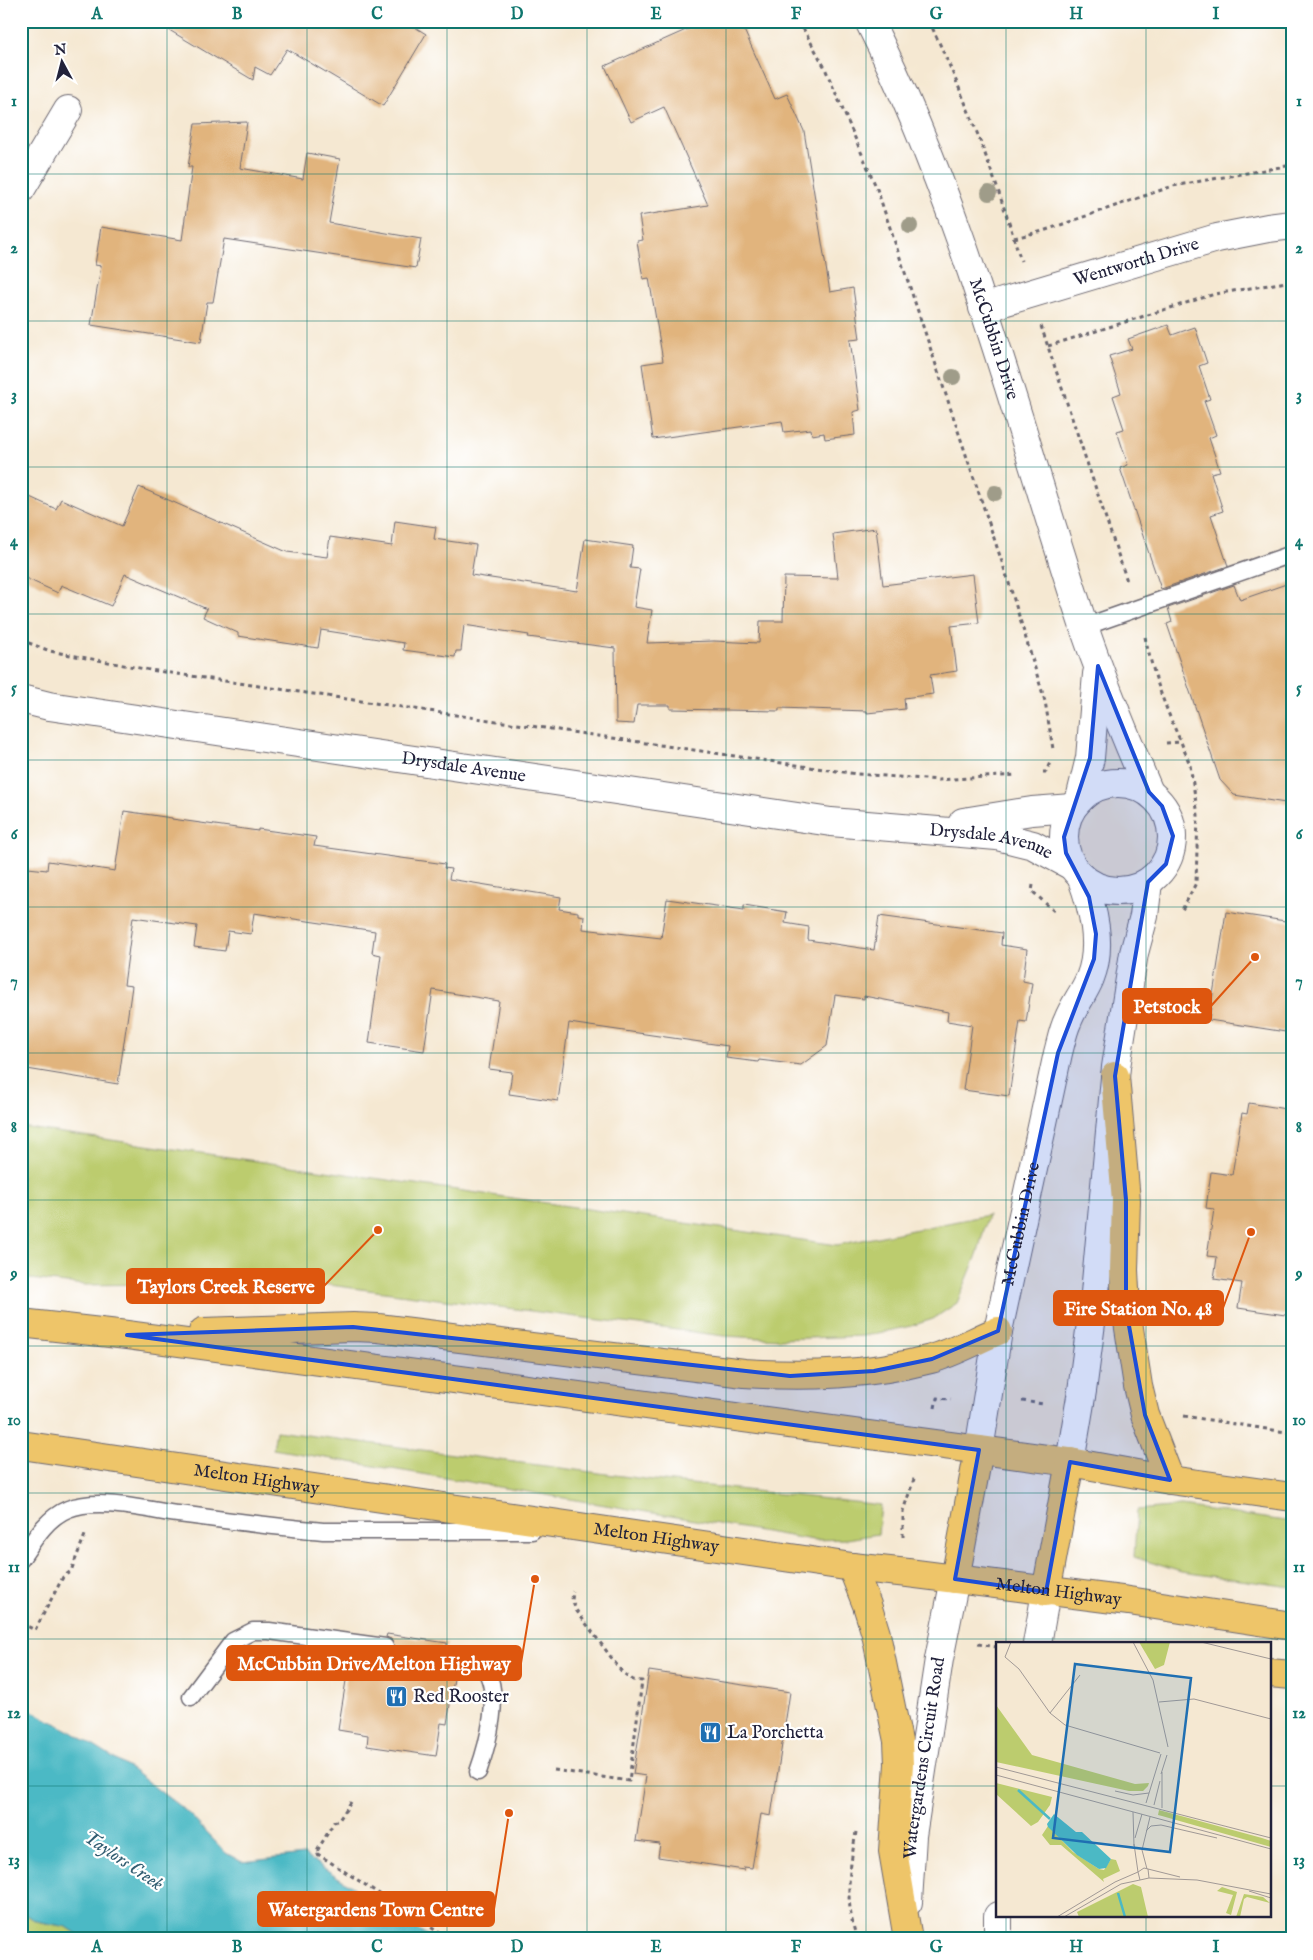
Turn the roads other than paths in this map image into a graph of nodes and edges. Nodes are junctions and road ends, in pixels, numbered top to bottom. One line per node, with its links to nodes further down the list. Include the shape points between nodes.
1 (869, 21): 5 (street, McCubbin Drive, via 930,158)
2 (68, 110): 3 (street)
3 (21, 189)
4 (1292, 225): 5 (street, Wentworth Drive, via 1217,238)
5 (983, 308): 7 (street, McCubbin Drive)
6 (1292, 554): 7 (lane)
7 (1084, 627): 8 (street, McCubbin Drive)
8 (1098, 666): 10 (street, McCubbin Drive); 11 (street, McCubbin Drive, via 1090,758)
9 (21, 699): 12 (street, Drysdale Avenue, via 49,706 832,822)
10 (1149, 792): 11 (street, via 1132,785 1113,784 1095,788); 14 (street, via 1162,806 1173,836 1166,864)
11 (1076, 804): 12 (street, Drysdale Avenue, via 999,818); 13 (street, via 1066,822 1064,837 1066,853)
12 (907, 829): 13 (street, Drysdale Avenue, via 997,836 1033,845)
13 (1077, 871): 14 (street, via 1096,886 1113,891 1131,890); 17 (street, McCubbin Drive, via 1089,897 1096,934 1090,978 1068,1020 1058,1053)
14 (1148, 882): 15 (street)
15 (1115, 1076): 21 (street, via 1095,1293); 22 (highway, via 1126,1200 1126,1309 1145,1415)
16 (21, 1323): 18 (highway)
17 (998, 1331): 18 (highway, via 932,1359 874,1371 790,1376 353,1327); 20 (street, McCubbin Drive)
18 (127, 1335): 20 (highway)
19 (21, 1445): 24 (highway, Melton Highway)
20 (978, 1450): 21 (highway); 27 (highway, McCubbin Drive)
21 (1070, 1462): 22 (highway); 28 (highway)
22 (1170, 1480): 23 (highway)
23 (1292, 1497)
24 (597, 1531): 25 (lane, via 323,1531 122,1506 81,1506 67,1510 46,1525); 26 (highway, Melton Highway)
25 (21, 1559)
26 (852, 1567): 27 (highway, Melton Highway); 38 (highway, via 876,1634 898,1741 893,1851)
27 (955, 1579): 28 (highway, Melton Highway); 38 (street, Watergardens Circuit Road, via 939,1659 912,1836)
28 (1046, 1592): 29 (highway, Melton Highway); 30 (street)
29 (1292, 1626)
30 (1037, 1642)
31 (385, 1648): 35 (lane, via 254,1631 233,1641)
32 (445, 1657): 36 (lane, via 476,1662 482,1666 491,1684 493,1696 488,1735)
33 (1270, 1673): 34 (highway)
34 (1292, 1676)
35 (190, 1697)
36 (478, 1772)
37 (998, 1918): 39 (street)
38 (908, 1939)
39 (998, 1939)

